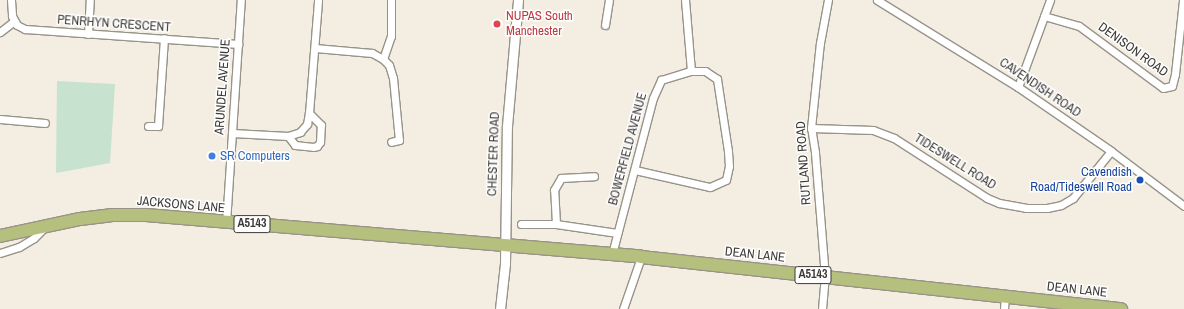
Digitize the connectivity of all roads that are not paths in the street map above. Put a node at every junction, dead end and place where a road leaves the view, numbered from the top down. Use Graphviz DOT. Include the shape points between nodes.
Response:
graph roads {
  1 [pos="11,0"];
  2 [pos="90,0"];
  3 [pos="241,0"];
  4 [pos="318,0"];
  5 [pos="391,0"];
  6 [pos="518,0"];
  7 [pos="609,0"];
  8 [pos="685,0"];
  9 [pos="828,0"];
  10 [pos="876,0"];
  11 [pos="1050,0"];
  12 [pos="1183,0"];
  13 [pos="1044,16"];
  14 [pos="14,21"];
  15 [pos="605,24"];
  16 [pos="0,32"];
  17 [pos="88,34"];
  18 [pos="164,38"];
  19 [pos="238,44"];
  20 [pos="315,48"];
  21 [pos="383,59"];
  22 [pos="691,71"];
  23 [pos="1018,87"];
  24 [pos="309,113"];
  25 [pos="0,119"];
  26 [pos="45,123"];
  27 [pos="148,126"];
  28 [pos="811,128"];
  29 [pos="232,133"];
  30 [pos="288,136"];
  31 [pos="398,140"];
  32 [pos="407,141"];
  33 [pos="391,142"];
  34 [pos="1111,151"];
  35 [pos="635,170"];
  36 [pos="594,176"];
  37 [pos="1184,206"];
  38 [pos="226,223"];
  39 [pos="521,224"];
  40 [pos="556,224"];
  41 [pos="46,226"];
  42 [pos="617,233"];
  43 [pos="0,236"];
  44 [pos="505,245"];
  45 [pos="0,253"];
  46 [pos="612,254"];
  47 [pos="641,257"];
  48 [pos="825,277"];
  49 [pos="1005,296"];
  50 [pos="500,309"];
  51 [pos="623,309"];
  52 [pos="822,309"];
  53 [pos="1004,309"];
  54 [pos="1121,309"];
  1 -- 14 [label="street"];
  2 -- 17 [label="street"];
  3 -- 19 [label="street, ARUNDEL AVENUE"];
  4 -- 20 [label="street"];
  5 -- 21 [label="street" via="391,36"];
  6 -- 44 [label="street, CHESTER ROAD" via="507,126"];
  7 -- 15 [label="street"];
  8 -- 22 [label="street"];
  9 -- 28 [label="street, RUTLAND ROAD" via="820,43"];
  10 -- 23 [label="street, CAVENDISH ROAD"];
  11 -- 13 [label="street"];
  12 -- 13 [label="street, DENISON ROAD" via="1175,74 1172,86 1163,88 1079,26"];
  13 -- 23 [label="street"];
  14 -- 16 [label="street"];
  14 -- 17 [label="street, PENRHYN CRESCENT" via="20,28 25,29"];
  17 -- 18 [label="street, PENRHYN CRESCENT"];
  18 -- 19 [label="street, PENRHYN CRESCENT"];
  18 -- 27 [label="street" via="158,126"];
  19 -- 29 [label="street, ARUNDEL AVENUE"];
  20 -- 21 [label="street" via="372,53"];
  20 -- 24 [label="street"];
  21 -- 31 [label="street" via="389,65 393,78"];
  22 -- 35 [label="street, BOWERFIELD AVENUE" via="661,80 653,98"];
  22 -- 35 [label="street" via="705,71 717,79 728,151 729,166 726,180 710,187"];
  23 -- 34 [label="street, CAVENDISH ROAD"];
  24 -- 30 [label="street" via="308,124 300,132"];
  24 -- 30 [label="street" via="321,125 320,142 317,146 295,145"];
  25 -- 26 [label="street"];
  28 -- 34 [label="street, TIDESWELL ROAD" via="873,130 894,138 987,198 999,204 1026,208 1055,207 1073,198"];
  28 -- 48 [label="street, RUTLAND ROAD"];
  29 -- 30 [label="street"];
  29 -- 38 [label="street, ARUNDEL AVENUE"];
  31 -- 32 [label="street"];
  31 -- 33 [label="street"];
  34 -- 37 [label="street, CAVENDISH ROAD"];
  35 -- 42 [label="street, BOWERFIELD AVENUE"];
  36 -- 40 [label="street" via="561,178 554,190"];
  38 -- 41 [label="main road, JACKSONS LANE / A5143" via="146,215 111,215"];
  38 -- 44 [label="main road, JACKSONS LANE / A5143"];
  39 -- 40 [label="street"];
  40 -- 42 [label="street"];
  41 -- 43 [label="main road, JACKSONS LANE / A5143"];
  41 -- 45 [label="street" via="34,238 19,247"];
  42 -- 46 [label="street, BOWERFIELD AVENUE"];
  44 -- 46 [label="main road, DEAN LANE / A5143"];
  44 -- 50 [label="street, CHESTER ROAD"];
  46 -- 47 [label="main road, DEAN LANE / A5143"];
  47 -- 48 [label="main road, DEAN LANE / A5143"];
  47 -- 51 [label="street"];
  48 -- 49 [label="main road, DEAN LANE / A5143"];
  48 -- 52 [label="street, RUTLAND ROAD"];
  49 -- 53 [label="street"];
  49 -- 54 [label="main road, DEAN LANE / A5143"];
}
